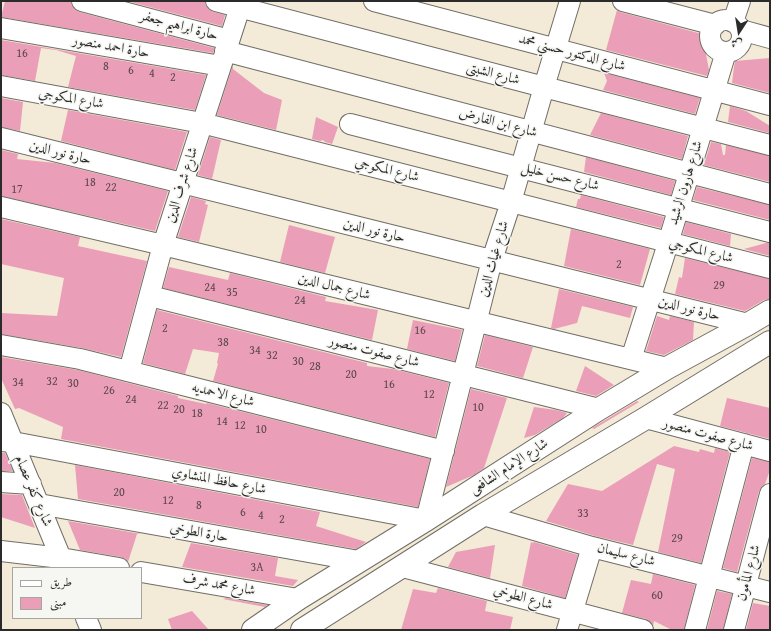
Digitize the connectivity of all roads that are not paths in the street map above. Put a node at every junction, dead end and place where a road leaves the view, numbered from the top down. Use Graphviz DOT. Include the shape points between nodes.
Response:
graph roads {
  1 [pos="82,1"];
  2 [pos="216,1"];
  3 [pos="374,1"];
  4 [pos="570,1"];
  5 [pos="623,1"];
  6 [pos="740,1"];
  7 [pos="241,4"];
  8 [pos="730,26"];
  9 [pos="1,28"];
  10 [pos="770,38"];
  11 [pos="556,49"];
  12 [pos="225,52"];
  13 [pos="726,52"];
  14 [pos="1,86"];
  15 [pos="544,87"];
  16 [pos="714,90"];
  17 [pos="770,105"];
  18 [pos="202,123"];
  19 [pos="350,124"];
  20 [pos="703,128"];
  21 [pos="532,132"];
  22 [pos="1,138"];
  23 [pos="770,145"];
  24 [pos="521,168"];
  25 [pos="689,173"];
  26 [pos="182,183"];
  27 [pos="770,194"];
  28 [pos="511,202"];
  29 [pos="1,207"];
  30 [pos="678,208"];
  31 [pos="770,232"];
  32 [pos="668,242"];
  33 [pos="163,245"];
  34 [pos="492,260"];
  35 [pos="770,268"];
  36 [pos="150,296"];
  37 [pos="650,299"];
  38 [pos="770,311"];
  39 [pos="476,322"];
  40 [pos="748,324"];
  41 [pos="770,342"];
  42 [pos="1,345"];
  43 [pos="631,359"];
  44 [pos="667,368"];
  45 [pos="129,371"];
  46 [pos="463,374"];
  47 [pos="599,409"];
  48 [pos="1,413"];
  49 [pos="646,418"];
  50 [pos="7,441"];
  51 [pos="744,444"];
  52 [pos="444,451"];
  53 [pos="770,451"];
  54 [pos="1,482"];
  55 [pos="31,484"];
  56 [pos="770,494"];
  57 [pos="39,504"];
  58 [pos="483,515"];
  59 [pos="426,520"];
  60 [pos="592,546"];
  61 [pos="1,551"];
  62 [pos="359,561"];
  63 [pos="63,563"];
  64 [pos="403,566"];
  65 [pos="107,567"];
  66 [pos="142,572"];
  67 [pos="709,576"];
  68 [pos="746,585"];
  69 [pos="770,592"];
  70 [pos="298,599"];
  71 [pos="86,619"];
  72 [pos="570,621"];
  73 [pos="90,630"];
  74 [pos="252,630"];
  75 [pos="302,630"];
  76 [pos="643,630"];
  77 [pos="695,630"];
  78 [pos="734,630"];
  1 -- 12 [label="street, حارة ابراهيم جعفر"];
  2 -- 7 [label="street, شارع الشبتى"];
  3 -- 11 [label="street, شارع الدكتور حسني محمد"];
  4 -- 11 [label="street, شارع غياث الدين"];
  5 -- 8 [label="street"];
  6 -- 8 [label="street"];
  7 -- 12 [label="street, شارع شرف الدين"];
  7 -- 15 [label="street, شارع الشبتى"];
  8 -- 10 [label="street"];
  8 -- 13 [label="street" via="742,36 737,47"];
  8 -- 13 [label="street" via="712,28 710,35 714,46"];
  9 -- 12 [label="street, حارة احمد منصور"];
  11 -- 15 [label="street, شارع غياث الدين"];
  11 -- 16 [label="street, شارع الدكتور حسني محمد"];
  12 -- 18 [label="street, شارع شرف الدين"];
  12 -- 21 [label="street, شارع ابن الفارض"];
  13 -- 16 [label="street, شارع هارون الرشيد"];
  14 -- 18 [label="street, شارع المكوجي"];
  15 -- 20 [label="street, شارع الشبتى"];
  15 -- 21 [label="street, شارع غياث الدين"];
  16 -- 17 [label="street, شارع الدكتور حسني محمد"];
  16 -- 20 [label="street, شارع هارون الرشيد"];
  18 -- 26 [label="street, شارع شرف الدين"];
  18 -- 28 [label="street, شارع المكوجي"];
  19 -- 24 [label="street, شارع حسن خليل"];
  20 -- 23 [label="street, شارع الشبتى"];
  20 -- 25 [label="street, شارع هارون الرشيد"];
  21 -- 24 [label="street, شارع غياث الدين"];
  21 -- 25 [label="street, شارع ابن الفارض"];
  22 -- 26 [label="street, حارة نور الدين"];
  24 -- 28 [label="street, شارع غياث الدين"];
  24 -- 30 [label="street, شارع حسن خليل"];
  25 -- 27 [label="street, شارع ابن الفارض"];
  25 -- 30 [label="street, شارع هارون الرشيد"];
  26 -- 33 [label="street, شارع شرف الدين"];
  26 -- 34 [label="street, حارة نور الدين"];
  28 -- 32 [label="street, شارع المكوجي"];
  28 -- 34 [label="street, شارع غياث الدين"];
  29 -- 33 [label="street, شارع جمال الدين"];
  30 -- 31 [label="street, شارع حسن خليل"];
  30 -- 32 [label="street, شارع هارون الرشيد"];
  32 -- 35 [label="street, شارع المكوجي"];
  32 -- 37 [label="street, شارع هارون الرشيد"];
  33 -- 36 [label="street, شارع شرف الدين"];
  33 -- 39 [label="street, شارع جمال الدين"];
  34 -- 37 [label="street, حارة نور الدين"];
  34 -- 39 [label="street, شارع غياث الدين"];
  36 -- 45 [label="street, شارع شرف الدين"];
  36 -- 46 [label="street, شارع صفوت منصور"];
  37 -- 40 [label="street, حارة نور الدين"];
  37 -- 43 [label="street, شارع هارون الرشيد"];
  38 -- 40 [label="main road, شارع الإمام الشافعى"];
  39 -- 43 [label="street, شارع جمال الدين"];
  39 -- 46 [label="street, شارع غياث الدين"];
  40 -- 44 [label="main road, شارع الإمام الشافعى"];
  41 -- 49 [label="main road, شارع الإمام الشافعى"];
  42 -- 45 [label="street, شارع الاحمديه" via="80,359"];
  43 -- 44 [label="street, شارع جمال الدين"];
  44 -- 47 [label="main road, شارع الإمام الشافعى"];
  45 -- 52 [label="street, شارع الاحمديه"];
  46 -- 47 [label="street, شارع صفوت منصور"];
  46 -- 52 [label="street, شارع غياث الدين"];
  47 -- 59 [label="main road, شارع الإمام الشافعى"];
  48 -- 50 [label="street, شارع كفر عصام"];
  49 -- 51 [label="street, شارع صفوت منصور"];
  49 -- 58 [label="main road, شارع الإمام الشافعى"];
  50 -- 55 [label="street, شارع كفر عصام"];
  50 -- 59 [label="street, شارع حافظ المنشاوي"];
  51 -- 53 [label="street, شارع صفوت منصور"];
  51 -- 67 [label="street"];
  52 -- 59 [label="street, شارع غياث الدين"];
  54 -- 55 [label="street"];
  55 -- 57 [label="street, شارع كفر عصام"];
  56 -- 68 [label="street, شارع المأمون"];
  57 -- 62 [label="street, حارة الطوخي"];
  57 -- 63 [label="street, شارع كفر عصام"];
  58 -- 60 [label="street, شارع سليمان"];
  58 -- 64 [label="main road, شارع الإمام الشافعى"];
  59 -- 62 [label="main road, شارع الإمام الشافعى"];
  60 -- 67 [label="street, شارع سليمان"];
  60 -- 72 [label="street"];
  61 -- 63 [label="street"];
  62 -- 70 [label="main road, شارع الإمام الشافعى"];
  63 -- 65 [label="street"];
  64 -- 72 [label="street, شارع الطوخي"];
  64 -- 75 [label="main road, شارع الإمام الشافعى"];
  66 -- 70 [label="street, شارع محمد شرف"];
  67 -- 68 [label="street, شارع سليمان"];
  67 -- 77 [label="street"];
  68 -- 69 [label="street, شارع سليمان"];
  68 -- 78 [label="street, شارع المأمون"];
  70 -- 74 [label="main road, شارع الإمام الشافعى"];
  71 -- 73 [label="street"];
  72 -- 76 [label="street, شارع الطوخي"];
}
